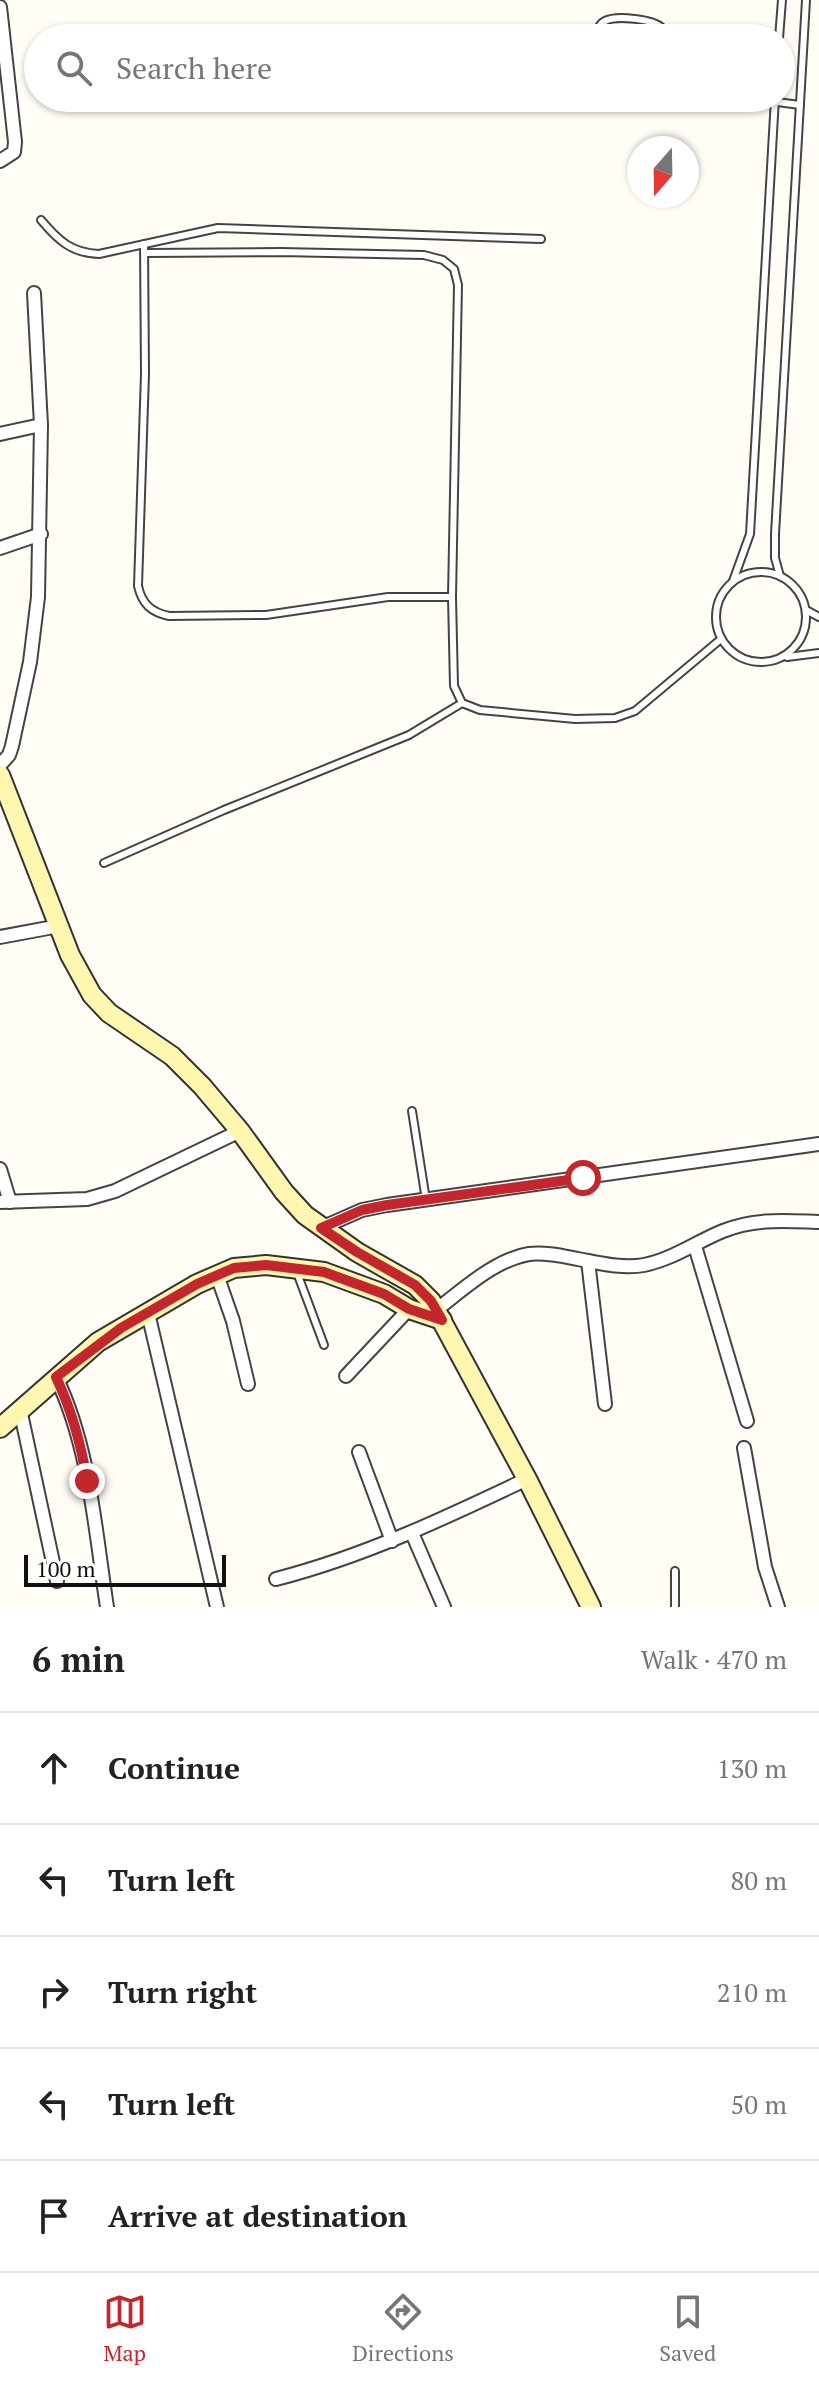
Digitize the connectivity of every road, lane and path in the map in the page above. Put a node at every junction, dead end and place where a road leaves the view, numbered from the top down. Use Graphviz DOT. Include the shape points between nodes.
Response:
graph roads {
  1 [pos="782,0"];
  2 [pos="806,0"];
  3 [pos="0,7"];
  4 [pos="602,24"];
  5 [pos="658,24"];
  6 [pos="780,24"];
  7 [pos="795,104"];
  8 [pos="800,105"];
  9 [pos="774,112"];
  10 [pos="0,161"];
  11 [pos="41,220"];
  12 [pos="541,239"];
  13 [pos="144,244"];
  14 [pos="146,253"];
  15 [pos="34,293"];
  16 [pos="41,425"];
  17 [pos="0,434"];
  18 [pos="41,534"];
  19 [pos="0,548"];
  20 [pos="780,576"];
  21 [pos="733,581"];
  22 [pos="452,597"];
  23 [pos="806,610"];
  24 [pos="819,617"];
  25 [pos="721,639"];
  26 [pos="819,653"];
  27 [pos="780,659"];
  28 [pos="462,703"];
  29 [pos="0,765"];
  30 [pos="0,775"];
  31 [pos="104,863"];
  32 [pos="59,926"];
  33 [pos="0,937"];
  34 [pos="412,1111"];
  35 [pos="240,1131"];
  36 [pos="819,1144"];
  37 [pos="0,1169"];
  38 [pos="426,1200"];
  39 [pos="5,1202"];
  40 [pos="819,1222"];
  41 [pos="321,1228"];
  42 [pos="695,1246"];
  43 [pos="588,1261"];
  44 [pos="294,1267"];
  45 [pos="217,1275"];
  46 [pos="409,1309"];
  47 [pos="148,1313"];
  48 [pos="439,1315"];
  49 [pos="324,1345"];
  50 [pos="346,1376"];
  51 [pos="56,1377"];
  52 [pos="248,1384"];
  53 [pos="605,1404"];
  54 [pos="20,1409"];
  55 [pos="747,1421"];
  56 [pos="0,1428"];
  57 [pos="744,1448"];
  58 [pos="359,1452"];
  59 [pos="527,1479"];
  60 [pos="412,1533"];
  61 [pos="392,1541"];
  62 [pos="675,1571"];
  63 [pos="276,1579"];
  64 [pos="57,1581"];
  65 [pos="442,1606"];
  66 [pos="107,1607"];
  67 [pos="217,1607"];
  68 [pos="591,1607"];
  69 [pos="675,1607"];
  70 [pos="778,1607"];
  1 -- 6 [label="lane"];
  2 -- 8 [label="lane"];
  3 -- 10 [label="street" via="15,142 14,152"];
  4 -- 5 [label="lane"];
  7 -- 8 [label="lane"];
  8 -- 20 [label="lane" via="775,534"];
  9 -- 21 [label="lane" via="750,534"];
  11 -- 13 [label="lane" via="67,247 82,253"];
  12 -- 13 [label="lane" via="218,228"];
  13 -- 14 [label="lane"];
  14 -- 22 [label="lane" via="424,255 454,269 458,372"];
  14 -- 22 [label="lane" via="138,586 147,607 169,616 266,615 388,597"];
  15 -- 16 [label="street"];
  16 -- 17 [label="street"];
  16 -- 18 [label="street"];
  18 -- 19 [label="street"];
  18 -- 29 [label="street" via="30,662 12,746"];
  20 -- 21 [label="lane" via="765,572"];
  20 -- 23 [label="lane" via="801,596"];
  21 -- 25 [label="lane" via="715,612"];
  22 -- 28 [label="lane" via="454,686"];
  23 -- 24 [label="lane"];
  23 -- 27 [label="lane" via="801,640"];
  25 -- 27 [label="lane" via="743,659"];
  25 -- 28 [label="lane" via="645,704 615,718 480,710"];
  26 -- 27 [label="lane"];
  28 -- 31 [label="lane" via="397,740"];
  30 -- 32 [label="street"];
  32 -- 33 [label="street"];
  32 -- 35 [label="street" via="92,995 109,1013 172,1056"];
  34 -- 38 [label="lane"];
  35 -- 39 [label="street" via="115,1191 87,1199"];
  35 -- 41 [label="street" via="284,1192"];
  36 -- 38 [label="street"];
  37 -- 39 [label="street"];
  38 -- 41 [label="street" via="362,1210"];
  40 -- 42 [label="street" via="747,1223"];
  41 -- 48 [label="street" via="415,1285"];
  42 -- 43 [label="street" via="643,1265"];
  42 -- 55 [label="street"];
  43 -- 48 [label="street" via="532,1254 510,1259"];
  43 -- 53 [label="street"];
  44 -- 45 [label="street" via="234,1268"];
  44 -- 46 [label="street" via="371,1289"];
  44 -- 49 [label="lane"];
  45 -- 47 [label="street"];
  45 -- 52 [label="street"];
  46 -- 48 [label="street"];
  46 -- 50 [label="street"];
  47 -- 51 [label="street" via="98,1342"];
  47 -- 67 [label="street"];
  48 -- 59 [label="street"];
  51 -- 54 [label="street"];
  51 -- 66 [label="street" via="80,1437"];
  54 -- 56 [label="street"];
  54 -- 64 [label="street"];
  57 -- 70 [label="street" via="765,1567"];
  58 -- 61 [label="street"];
  59 -- 60 [label="street"];
  59 -- 68 [label="street"];
  60 -- 61 [label="street"];
  60 -- 65 [label="street"];
  61 -- 63 [label="street"];
  62 -- 69 [label="lane"];
}
